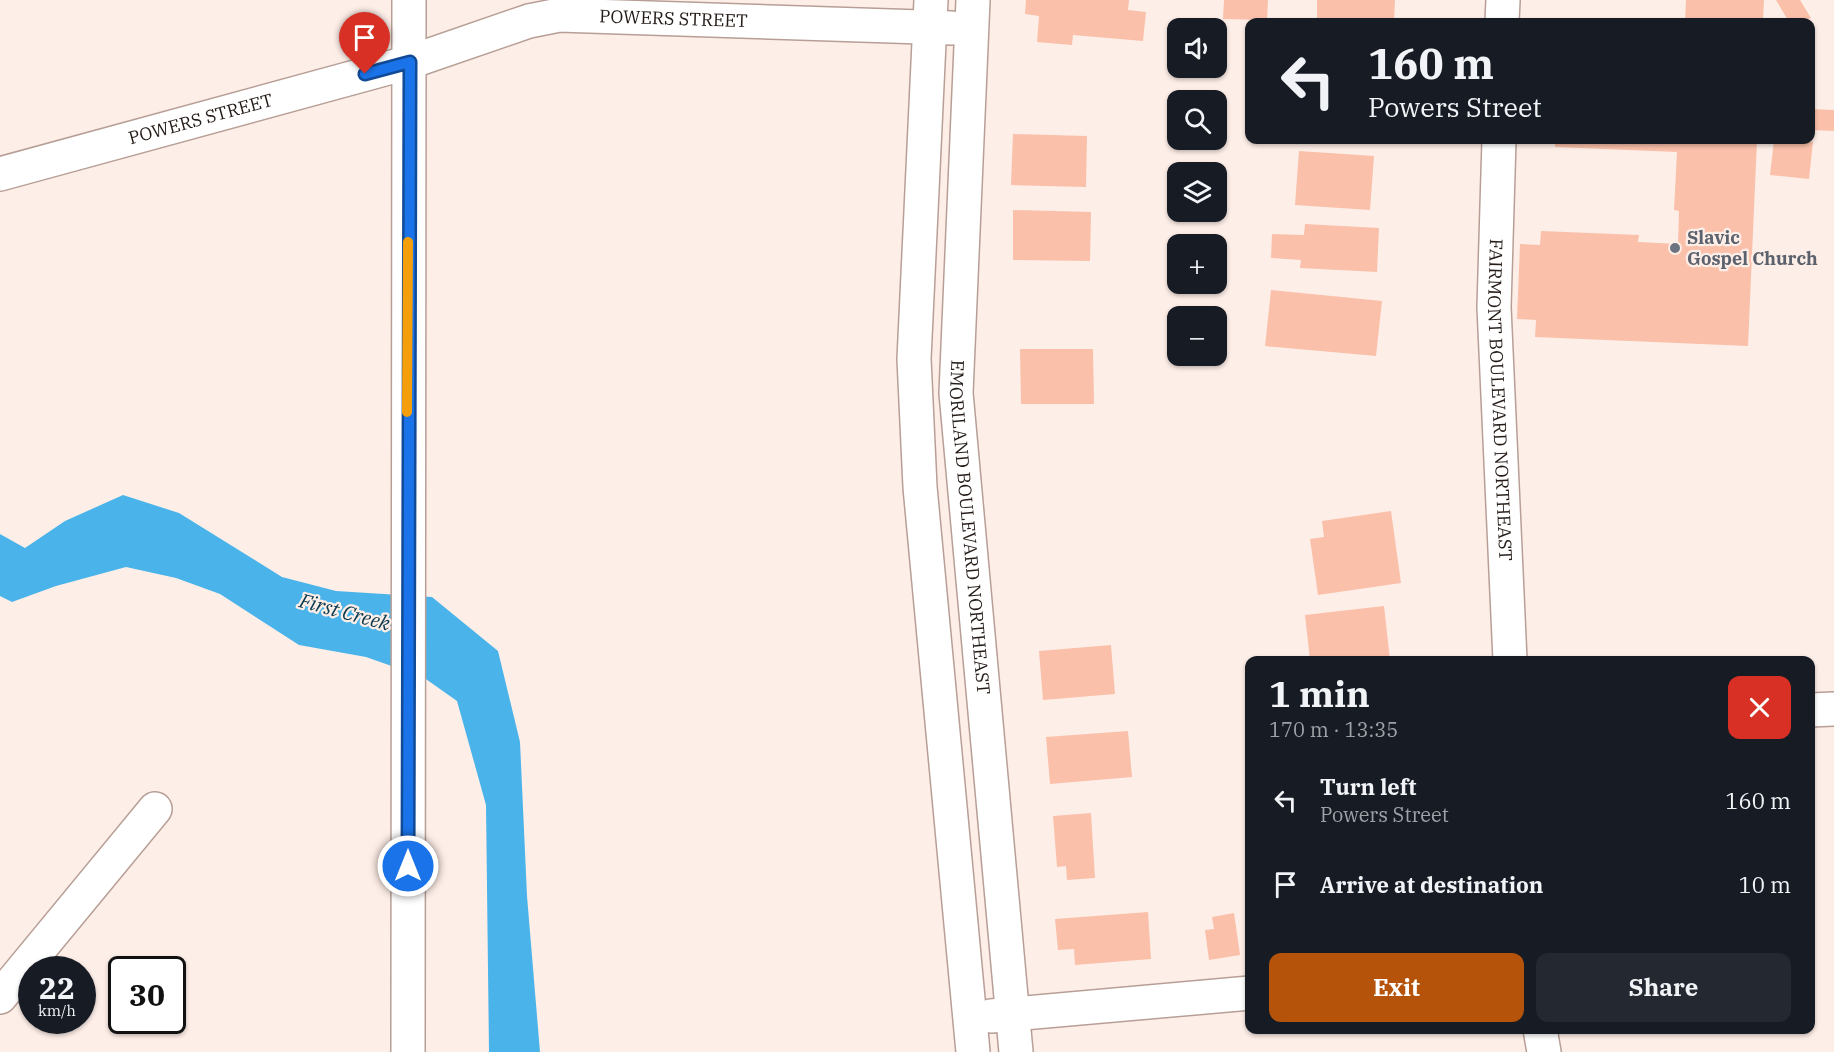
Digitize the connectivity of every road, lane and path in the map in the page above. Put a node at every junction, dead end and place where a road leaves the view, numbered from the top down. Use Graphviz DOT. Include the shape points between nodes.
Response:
graph roads {
  1 [pos="409,0"];
  2 [pos="1503,0"];
  3 [pos="930,14"];
  4 [pos="973,15"];
  5 [pos="1502,18"];
  6 [pos="410,62"];
  7 [pos="1499,144"];
  8 [pos="0,174"];
  9 [pos="1510,656"];
  10 [pos="1834,709"];
  11 [pos="1815,710"];
  12 [pos="155,809"];
  13 [pos="1245,993"];
  14 [pos="0,997"];
  15 [pos="1012,1014"];
  16 [pos="970,1019"];
  17 [pos="1541,1034"];
  18 [pos="408,1052"];
  19 [pos="973,1052"];
  20 [pos="1016,1052"];
  21 [pos="1544,1052"];
  1 -- 6 [label="street"];
  2 -- 5 [label="street"];
  3 -- 4 [label="street, POWERS STREET"];
  3 -- 6 [label="street, POWERS STREET" via="559,15 529,21"];
  3 -- 16 [label="street" via="914,370 920,487"];
  4 -- 15 [label="street, EMORILAND BOULEVARD NORTHEAST" via="956,393"];
  6 -- 8 [label="street, POWERS STREET"];
  6 -- 18 [label="street"];
  7 -- 9 [label="street, FAIRMONT BOULEVARD NORTHEAST" via="1494,307"];
  10 -- 11 [label="street"];
  12 -- 14 [label="street"];
  13 -- 15 [label="street"];
  15 -- 16 [label="street"];
  15 -- 20 [label="street, EMORILAND BOULEVARD NORTHEAST"];
  16 -- 19 [label="street"];
  17 -- 21 [label="street"];
}
